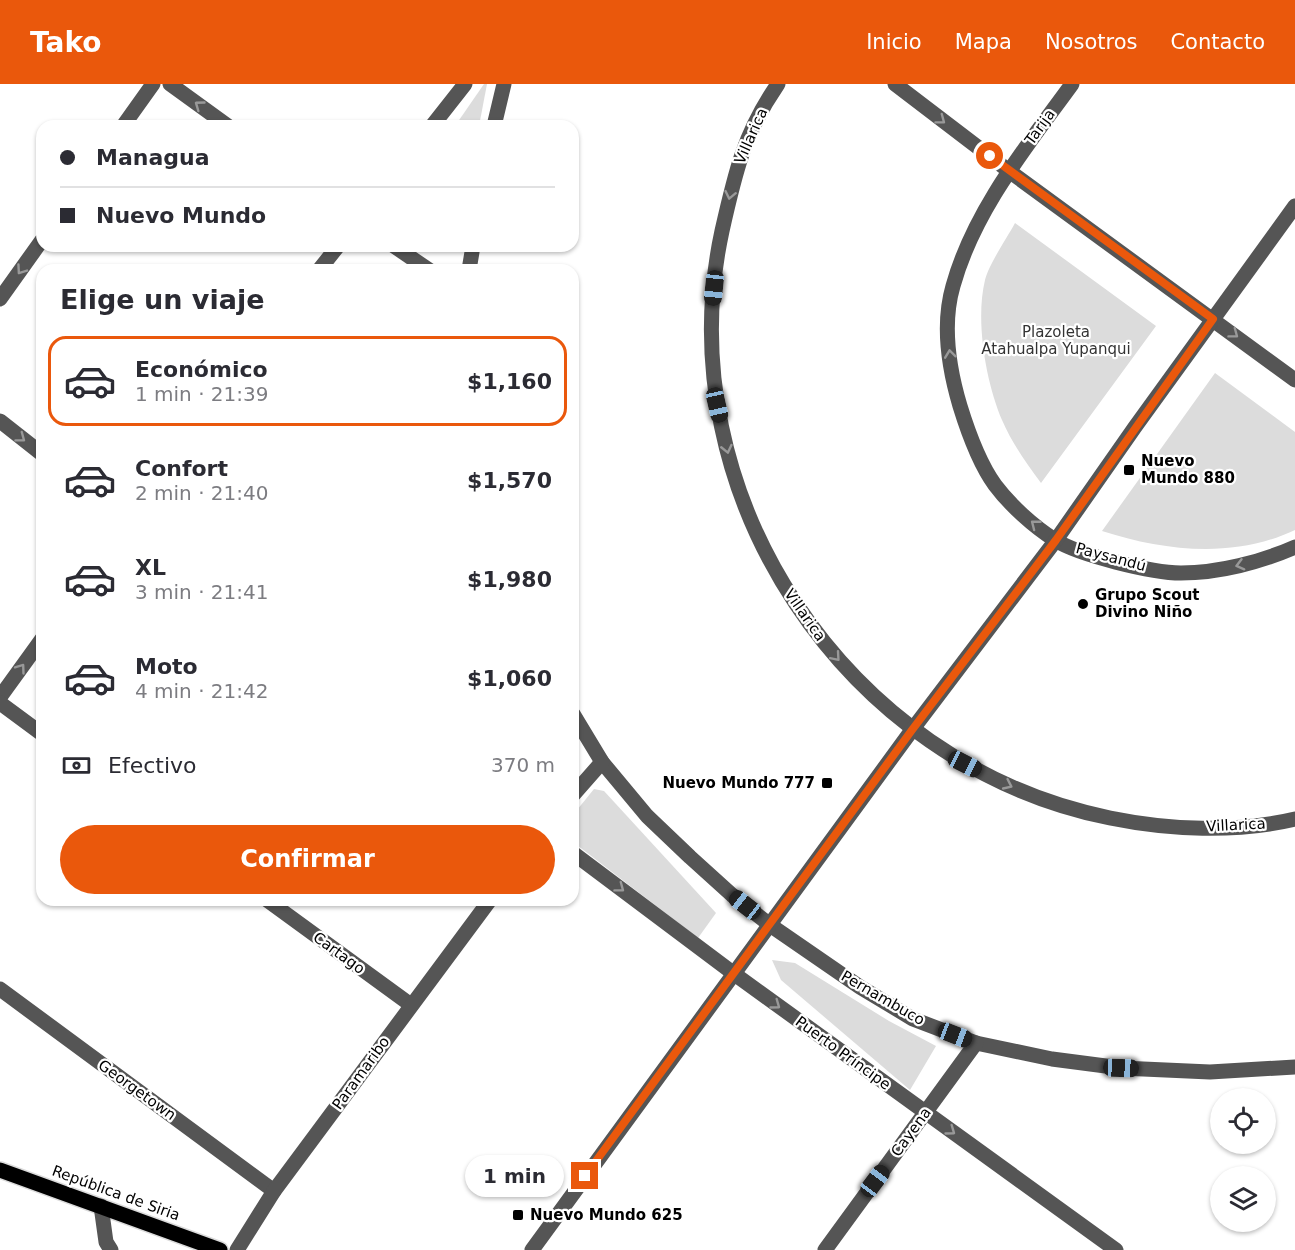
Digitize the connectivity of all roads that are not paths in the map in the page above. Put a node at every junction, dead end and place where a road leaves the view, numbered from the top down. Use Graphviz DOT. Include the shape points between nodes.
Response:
graph roads {
  1 [pos="153,84"];
  2 [pos="170,84"];
  3 [pos="465,84"];
  4 [pos="504,84"];
  5 [pos="778,84"];
  6 [pos="895,84"];
  7 [pos="1072,84"];
  8 [pos="127,120"];
  9 [pos="220,120"];
  10 [pos="437,120"];
  11 [pos="495,120"];
  12 [pos="1008,171"];
  13 [pos="1295,206"];
  14 [pos="36,248"];
  15 [pos="333,252"];
  16 [pos="403,252"];
  17 [pos="324,264"];
  18 [pos="420,264"];
  19 [pos="0,299"];
  20 [pos="1213,319"];
  21 [pos="1295,380"];
  22 [pos="0,422"];
  23 [pos="36,449"];
  24 [pos="1056,540"];
  25 [pos="1295,547"];
  26 [pos="36,647"];
  27 [pos="0,697"];
  28 [pos="0,703"];
  29 [pos="579,724"];
  30 [pos="36,730"];
  31 [pos="912,730"];
  32 [pos="602,762"];
  33 [pos="579,788"];
  34 [pos="1295,819"];
  35 [pos="579,858"];
  36 [pos="275,906"];
  37 [pos="485,906"];
  38 [pos="770,925"];
  39 [pos="733,973"];
  40 [pos="0,989"];
  41 [pos="411,1005"];
  42 [pos="976,1043"];
  43 [pos="1295,1067"];
  44 [pos="926,1113"];
  45 [pos="0,1170"];
  46 [pos="274,1191"];
  47 [pos="101,1206"];
  48 [pos="111,1250"];
  49 [pos="220,1250"];
  50 [pos="237,1250"];
  51 [pos="532,1250"];
  52 [pos="825,1250"];
  53 [pos="1116,1250"];
  1 -- 8 [label="street"];
  9 -- 2 [label="street, one-way"];
  3 -- 10 [label="street"];
  4 -- 11 [label="street"];
  5 -- 31 [label="street, Villarica, one-way" via="752,127 735,171 718,251 710,324 717,405 732,470 752,526 789,594 835,657"];
  6 -- 12 [label="street, one-way"];
  7 -- 12 [label="street, Tarija"];
  12 -- 20 [label="street"];
  24 -- 12 [label="street, Paysandú, one-way" via="1023,515 994,484 969,435 954,387 947,332 952,287 971,237"];
  13 -- 20 [label="street"];
  14 -- 19 [label="street, one-way"];
  15 -- 17 [label="street"];
  16 -- 18 [label="street"];
  20 -- 21 [label="street, one-way"];
  20 -- 24 [label="street"];
  22 -- 23 [label="street, one-way"];
  25 -- 24 [label="street, Paysandú, one-way" via="1232,567 1180,573 1093,555"];
  24 -- 31 [label="street"];
  27 -- 26 [label="street, one-way"];
  28 -- 30 [label="street"];
  29 -- 32 [label="street, Pernambuco"];
  31 -- 34 [label="street, Villarica, one-way" via="965,764 1008,785 1052,804 1092,815 1184,828"];
  31 -- 38 [label="street"];
  32 -- 33 [label="street"];
  32 -- 38 [label="street, Pernambuco" via="647,816"];
  35 -- 39 [label="street, Puerto Príncipe, one-way"];
  36 -- 41 [label="street, Cartago"];
  37 -- 41 [label="street, Paramaribo"];
  38 -- 39 [label="street"];
  38 -- 42 [label="street, Pernambuco" via="913,1019"];
  39 -- 44 [label="street, Puerto Príncipe, one-way"];
  39 -- 51 [label="street"];
  40 -- 46 [label="street, Georgetown"];
  41 -- 46 [label="street, Paramaribo"];
  42 -- 43 [label="street, Pernambuco" via="1121,1068 1210,1072"];
  42 -- 44 [label="street, Cayena"];
  44 -- 52 [label="street, Cayena"];
  44 -- 53 [label="street, Puerto Príncipe, one-way"];
  45 -- 47 [label="main road, República de Siria"];
  46 -- 50 [label="street, Paramaribo"];
  47 -- 48 [label="street" via="106,1242"];
  47 -- 49 [label="main road, República de Siria"];
}
